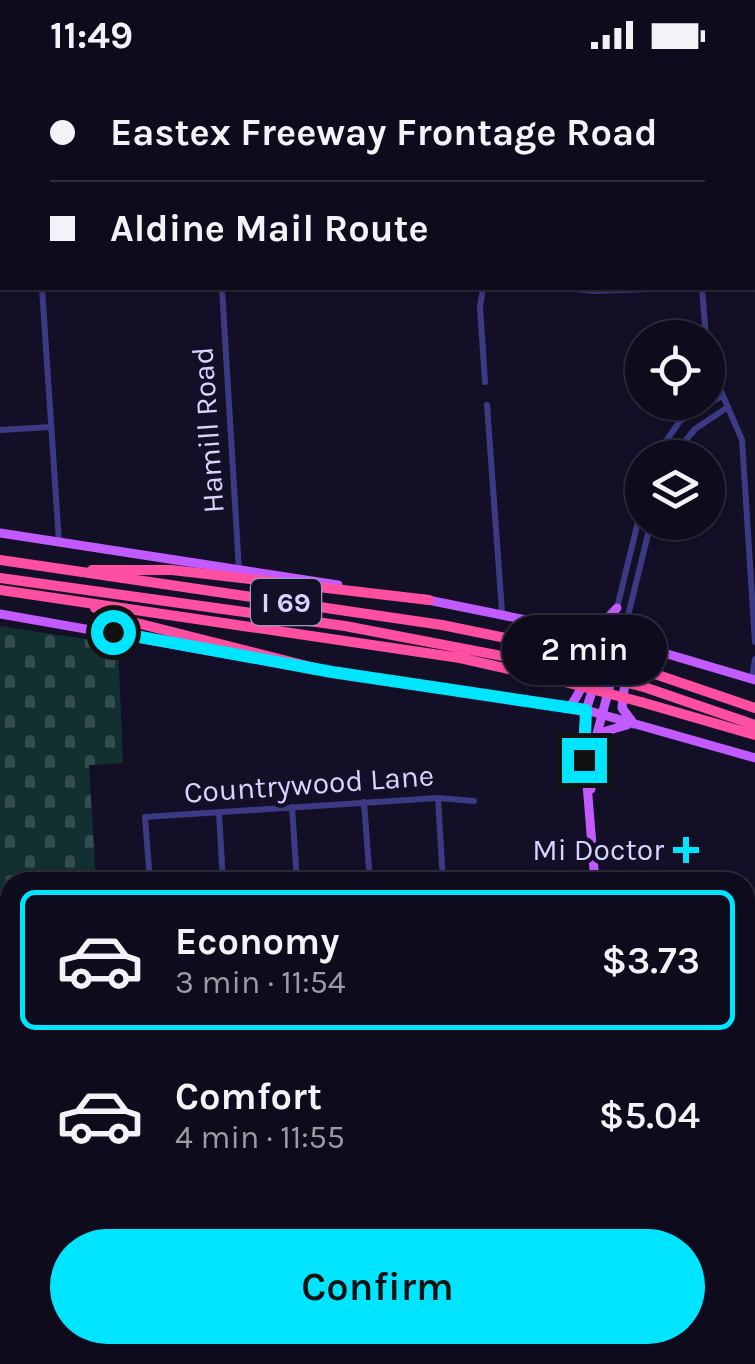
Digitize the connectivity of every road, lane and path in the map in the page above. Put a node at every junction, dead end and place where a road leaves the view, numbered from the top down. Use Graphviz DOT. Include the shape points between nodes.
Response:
graph roads {
  1 [pos="42,290"];
  2 [pos="222,290"];
  3 [pos="484,290"];
  4 [pos="594,290"];
  5 [pos="654,290"];
  6 [pos="702,290"];
  7 [pos="705,320"];
  8 [pos="484,382"];
  9 [pos="725,402"];
  10 [pos="487,406"];
  11 [pos="728,407"];
  12 [pos="680,421"];
  13 [pos="50,427"];
  14 [pos="0,430"];
  15 [pos="689,434"];
  16 [pos="667,440"];
  17 [pos="684,440"];
  18 [pos="0,533"];
  19 [pos="634,540"];
  20 [pos="647,540"];
  21 [pos="59,542"];
  22 [pos="0,560"];
  23 [pos="239,570"];
  24 [pos="77,572"];
  25 [pos="0,578"];
  26 [pos="624,580"];
  27 [pos="636,584"];
  28 [pos="0,590"];
  29 [pos="429,600"];
  30 [pos="90,605"];
  31 [pos="617,608"];
  32 [pos="502,612"];
  33 [pos="0,614"];
  34 [pos="581,630"];
  35 [pos="610,637"];
  36 [pos="622,640"];
  37 [pos="755,642"];
  38 [pos="646,648"];
  39 [pos="755,659"];
  40 [pos="332,672"];
  41 [pos="754,680"];
  42 [pos="569,708"];
  43 [pos="755,708"];
  44 [pos="586,710"];
  45 [pos="601,715"];
  46 [pos="634,724"];
  47 [pos="754,733"];
  48 [pos="594,745"];
  49 [pos="755,758"];
  50 [pos="438,798"];
  51 [pos="474,801"];
  52 [pos="364,802"];
  53 [pos="590,806"];
  54 [pos="292,808"];
  55 [pos="219,812"];
  56 [pos="149,872"];
  57 [pos="222,872"];
  58 [pos="296,872"];
  59 [pos="369,872"];
  60 [pos="442,872"];
  61 [pos="593,872"];
  1 -- 13 [label="street"];
  2 -- 23 [label="street, Hamill Road"];
  3 -- 8 [label="street"];
  4 -- 5 [label="street"];
  6 -- 7 [label="street"];
  9 -- 11 [label="street"];
  10 -- 32 [label="street"];
  11 -- 15 [label="street"];
  11 -- 37 [label="street" via="742,440"];
  12 -- 15 [label="street"];
  12 -- 16 [label="street"];
  13 -- 14 [label="street"];
  13 -- 21 [label="street"];
  15 -- 17 [label="street"];
  18 -- 21 [label="main road"];
  19 -- 26 [label="street"];
  20 -- 27 [label="street"];
  21 -- 23 [label="main road"];
  22 -- 24 [label="highway, I 69"];
  23 -- 29 [label="main road"];
  24 -- 29 [label="highway" via="172,570"];
  24 -- 43 [label="highway, I 69, bridge" via="442,625 570,651"];
  25 -- 47 [label="highway, I 69, bridge" via="345,626 565,668 644,688"];
  26 -- 27 [label="street"];
  26 -- 31 [label="street"];
  27 -- 36 [label="street"];
  28 -- 30 [label="highway, I 69"];
  29 -- 32 [label="main road"];
  30 -- 40 [label="highway" via="110,616"];
  30 -- 47 [label="highway, I 69, bridge" via="460,658"];
  31 -- 34 [label="main road" via="602,624"];
  31 -- 35 [label="street"];
  32 -- 34 [label="main road"];
  33 -- 40 [label="main road"];
  34 -- 35 [label="main road"];
  34 -- 42 [label="main road" via="590,640 588,662"];
  35 -- 36 [label="main road"];
  35 -- 44 [label="main road"];
  36 -- 38 [label="main road"];
  36 -- 45 [label="main road"];
  38 -- 41 [label="main road"];
  38 -- 46 [label="main road" via="628,670 623,691 622,708"];
  39 -- 41 [label="street"];
  40 -- 42 [label="main road"];
  42 -- 44 [label="main road"];
  44 -- 45 [label="main road"];
  44 -- 53 [label="main road"];
  45 -- 46 [label="main road"];
  45 -- 48 [label="main road"];
  46 -- 48 [label="main road" via="608,730"];
  46 -- 49 [label="main road"];
  48 -- 53 [label="main road"];
  50 -- 51 [label="street, Countrywood Lane"];
  50 -- 52 [label="street, Countrywood Lane"];
  50 -- 60 [label="street"];
  52 -- 54 [label="street, Countrywood Lane"];
  52 -- 59 [label="street"];
  53 -- 61 [label="main road"];
  54 -- 55 [label="street, Countrywood Lane"];
  54 -- 58 [label="street"];
  55 -- 56 [label="street, Countrywood Lane" via="146,817"];
  55 -- 57 [label="street"];
}
